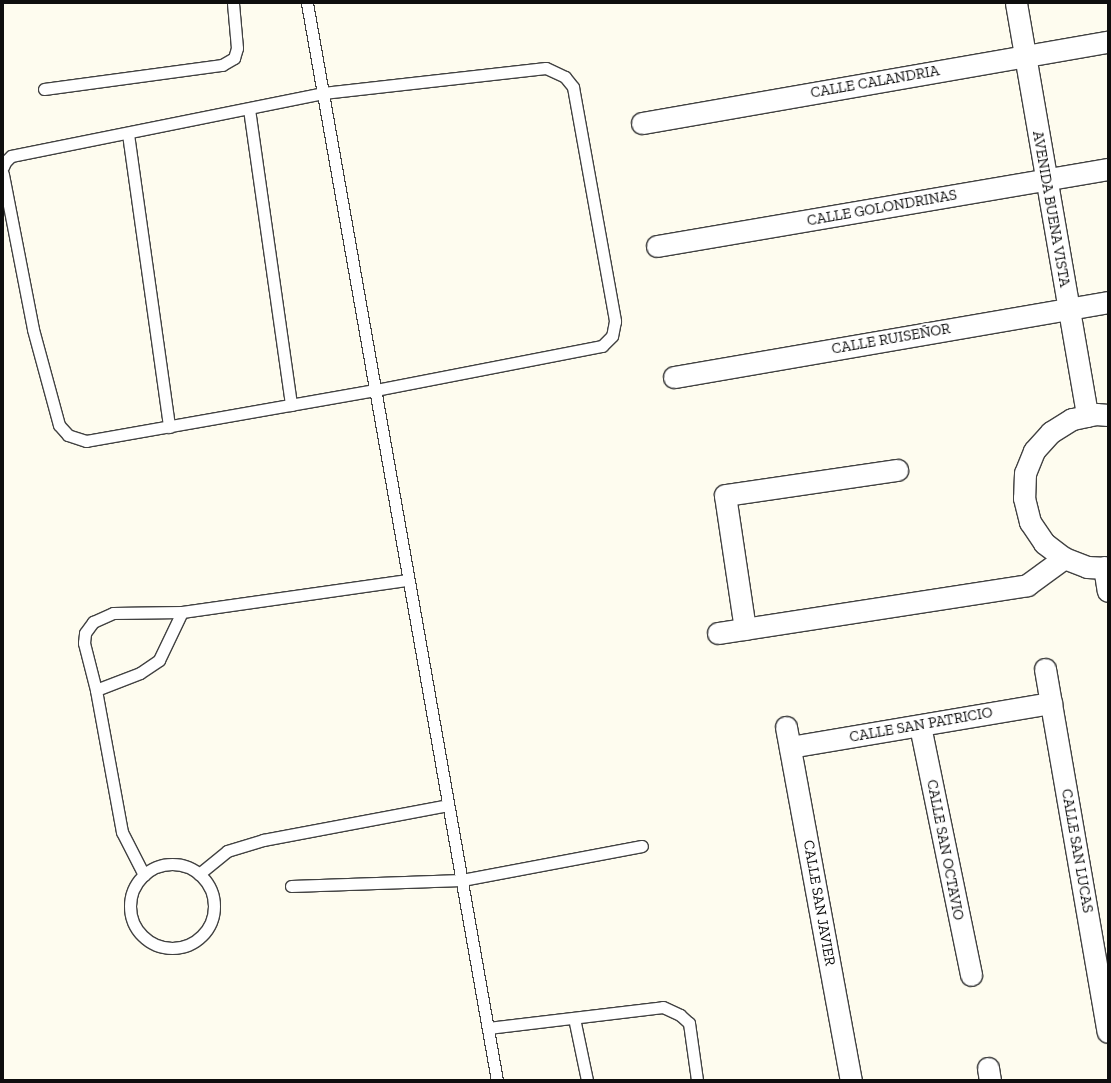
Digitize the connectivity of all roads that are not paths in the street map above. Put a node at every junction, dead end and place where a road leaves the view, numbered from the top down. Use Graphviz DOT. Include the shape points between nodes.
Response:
graph roads {
  1 [pos="233,3"];
  2 [pos="307,3"];
  3 [pos="1016,3"];
  4 [pos="1108,42"];
  5 [pos="1025,56"];
  6 [pos="44,89"];
  7 [pos="323,94"];
  8 [pos="249,109"];
  9 [pos="642,123"];
  10 [pos="128,134"];
  11 [pos="3,168"];
  12 [pos="1108,170"];
  13 [pos="3,174"];
  14 [pos="1046,180"];
  15 [pos="657,246"];
  16 [pos="1108,302"];
  17 [pos="1068,308"];
  18 [pos="674,377"];
  19 [pos="375,390"];
  20 [pos="292,405"];
  21 [pos="1108,415"];
  22 [pos="1086,416"];
  23 [pos="169,427"];
  24 [pos="897,470"];
  25 [pos="1064,558"];
  26 [pos="1106,567"];
  27 [pos="408,580"];
  28 [pos="1108,591"];
  29 [pos="182,612"];
  30 [pos="745,629"];
  31 [pos="718,633"];
  32 [pos="1045,670"];
  33 [pos="96,690"];
  34 [pos="1051,703"];
  35 [pos="920,726"];
  36 [pos="786,727"];
  37 [pos="790,747"];
  38 [pos="448,805"];
  39 [pos="642,846"];
  40 [pos="199,874"];
  41 [pos="144,875"];
  42 [pos="462,880"];
  43 [pos="291,886"];
  44 [pos="970,975"];
  45 [pos="1105,1000"];
  46 [pos="574,1018"];
  47 [pos="488,1028"];
  48 [pos="1108,1032"];
  49 [pos="497,1080"];
  50 [pos="587,1080"];
  51 [pos="697,1080"];
  52 [pos="851,1080"];
  1 -- 6 [label="lane" via="237,48 234,58 222,65"];
  2 -- 7 [label="lane"];
  3 -- 5 [label="street, AVENIDA BUENA VISTA"];
  4 -- 5 [label="street, CALLE CALANDRIA"];
  5 -- 9 [label="street, CALLE CALANDRIA"];
  5 -- 14 [label="street, AVENIDA BUENA VISTA"];
  7 -- 8 [label="lane"];
  7 -- 19 [label="lane"];
  7 -- 19 [label="lane" via="546,68 564,77 573,87 615,321 612,336 602,346"];
  8 -- 10 [label="lane"];
  8 -- 20 [label="lane"];
  10 -- 11 [label="lane" via="11,156"];
  10 -- 23 [label="lane"];
  12 -- 14 [label="street, CALLE GOLONDRINAS"];
  13 -- 23 [label="lane" via="33,329 59,425 68,435 86,441"];
  14 -- 15 [label="street, CALLE GOLONDRINAS"];
  14 -- 17 [label="street, AVENIDA BUENA VISTA"];
  16 -- 17 [label="street, CALLE RUISEÑOR"];
  17 -- 18 [label="street, CALLE RUISEÑOR"];
  17 -- 22 [label="street, AVENIDA BUENA VISTA"];
  19 -- 20 [label="lane"];
  19 -- 27 [label="lane"];
  20 -- 23 [label="lane"];
  21 -- 22 [label="street"];
  22 -- 25 [label="street" via="1072,419 1051,432 1034,451 1025,474 1024,498 1030,522 1044,543"];
  24 -- 30 [label="street" via="725,495"];
  25 -- 26 [label="street" via="1087,567"];
  25 -- 30 [label="street" via="1027,585"];
  26 -- 28 [label="street"];
  27 -- 29 [label="lane"];
  27 -- 38 [label="lane"];
  29 -- 33 [label="lane" via="159,660 140,673"];
  29 -- 33 [label="lane" via="113,613 93,622 85,633 84,643"];
  30 -- 31 [label="street"];
  32 -- 34 [label="street, CALLE SAN LUCAS"];
  33 -- 41 [label="lane" via="122,832"];
  34 -- 35 [label="street, CALLE SAN PATRICIO"];
  34 -- 45 [label="street, CALLE SAN LUCAS"];
  35 -- 37 [label="street, CALLE SAN PATRICIO"];
  35 -- 44 [label="street, CALLE SAN OCTAVIO"];
  36 -- 37 [label="street, CALLE SAN JAVIER"];
  37 -- 52 [label="street, CALLE SAN JAVIER"];
  38 -- 40 [label="lane" via="262,840 228,851"];
  38 -- 42 [label="lane"];
  39 -- 42 [label="lane"];
  40 -- 41 [label="lane" via="189,868 166,865 154,868"];
  40 -- 41 [label="lane" via="212,894 212,918 199,938 178,948 154,944 136,929 131,918 131,894 136,883"];
  42 -- 43 [label="lane"];
  42 -- 47 [label="lane"];
  45 -- 48 [label="street, CALLE SAN LUCAS"];
  46 -- 47 [label="lane"];
  46 -- 50 [label="lane"];
  46 -- 51 [label="lane" via="663,1007 680,1015 689,1023"];
  47 -- 49 [label="lane"];
}
